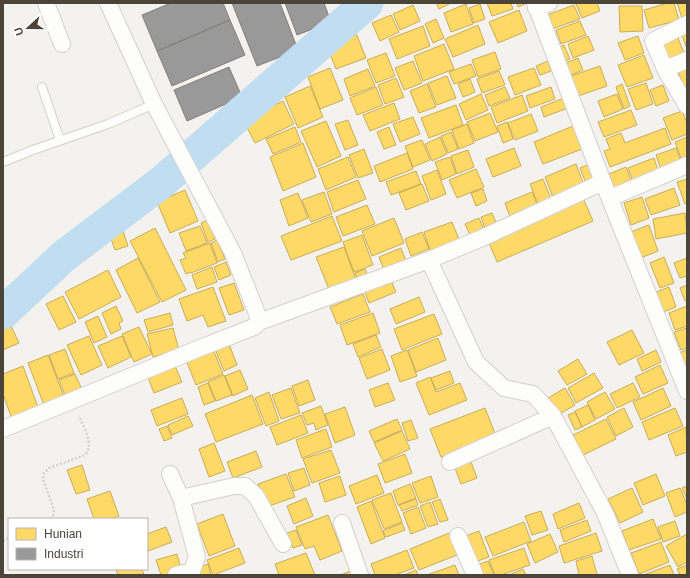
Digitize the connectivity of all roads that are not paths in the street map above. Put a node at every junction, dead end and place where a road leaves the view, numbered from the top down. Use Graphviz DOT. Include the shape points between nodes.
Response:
graph roads {
  1 [pos="46,3"];
  2 [pos="108,3"];
  3 [pos="540,4"];
  4 [pos="687,24"];
  5 [pos="62,44"];
  6 [pos="687,60"];
  7 [pos="665,69"];
  8 [pos="42,87"];
  9 [pos="154,104"];
  10 [pos="687,106"];
  11 [pos="60,140"];
  12 [pos="3,162"];
  13 [pos="687,165"];
  14 [pos="603,182"];
  15 [pos="610,198"];
  16 [pos="429,260"];
  17 [pos="259,322"];
  18 [pos="687,391"];
  19 [pos="552,416"];
  20 [pos="3,429"];
  21 [pos="450,462"];
  22 [pos="170,474"];
  23 [pos="181,498"];
  24 [pos="342,523"];
  25 [pos="458,536"];
  26 [pos="282,544"];
  27 [pos="176,575"];
  28 [pos="360,575"];
  29 [pos="475,575"];
  30 [pos="630,575"];
  1 -- 5 [label="street"];
  2 -- 9 [label="street"];
  3 -- 14 [label="street"];
  4 -- 7 [label="street" via="653,41"];
  6 -- 7 [label="street"];
  7 -- 10 [label="street"];
  8 -- 11 [label="lane"];
  9 -- 11 [label="lane" via="108,124"];
  9 -- 17 [label="street" via="233,253"];
  11 -- 12 [label="lane"];
  13 -- 15 [label="street"];
  14 -- 15 [label="street"];
  14 -- 16 [label="street"];
  15 -- 18 [label="street"];
  16 -- 17 [label="street"];
  16 -- 19 [label="street" via="476,362 504,388 533,394"];
  17 -- 20 [label="street" via="254,327"];
  19 -- 21 [label="street"];
  19 -- 30 [label="street" via="605,513"];
  22 -- 23 [label="street"];
  23 -- 26 [label="street" via="234,486 245,486 256,496"];
  23 -- 27 [label="street" via="197,557 192,571"];
  24 -- 28 [label="street"];
  25 -- 29 [label="street"];
}
